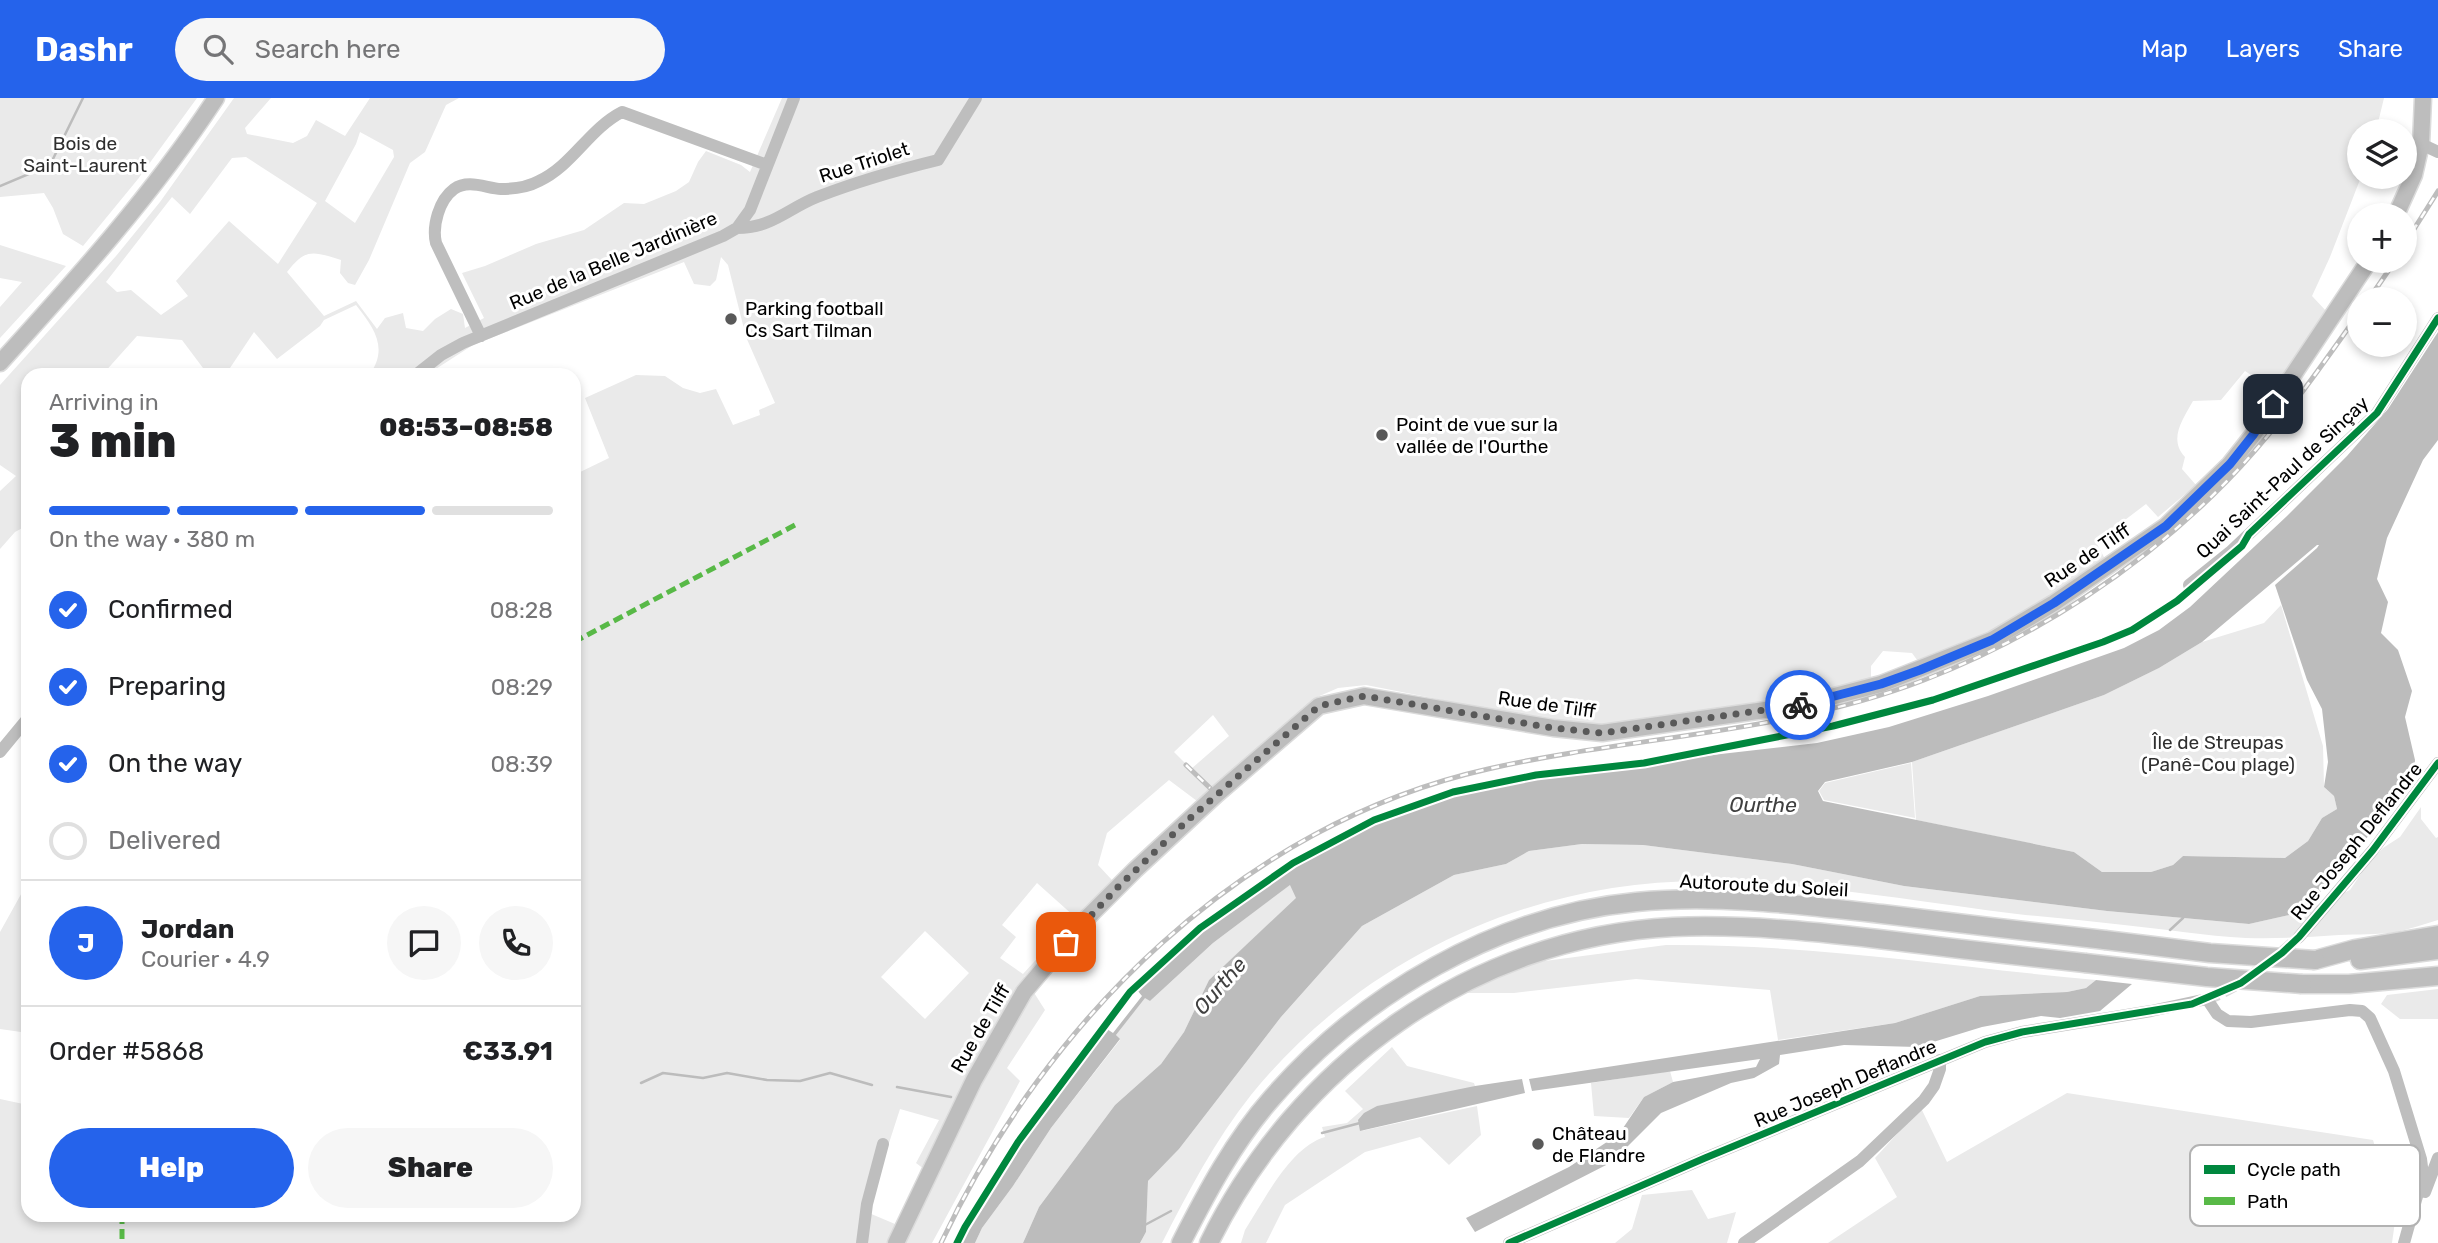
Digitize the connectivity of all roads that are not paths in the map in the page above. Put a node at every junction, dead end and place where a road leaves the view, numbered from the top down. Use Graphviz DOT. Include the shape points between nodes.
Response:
graph roads {
  1 [pos="216,98"];
  2 [pos="794,98"];
  3 [pos="976,98"];
  4 [pos="2423,98"];
  5 [pos="2421,145"];
  6 [pos="2438,152"];
  7 [pos="767,165"];
  8 [pos="2401,203"];
  9 [pos="737,228"];
  10 [pos="2361,273"];
  11 [pos="2438,318"];
  12 [pos="481,336"];
  13 [pos="0,363"];
  14 [pos="425,368"];
  15 [pos="2189,585"];
  16 [pos="21,726"];
  17 [pos="0,752"];
  18 [pos="2438,764"];
  19 [pos="2438,935"];
  20 [pos="2299,937"];
  21 [pos="2438,950"];
  22 [pos="2315,960"];
  23 [pos="2438,976"];
  24 [pos="1940,1060"];
  25 [pos="883,1144"];
  26 [pos="2417,1145"];
  27 [pos="2420,1155"];
  28 [pos="2438,1157"];
  29 [pos="2420,1184"];
  30 [pos="1235,1198"];
  31 [pos="2420,1205"];
  32 [pos="862,1243"];
  33 [pos="896,1243"];
  34 [pos="1181,1243"];
  35 [pos="1209,1243"];
  36 [pos="1222,1243"];
  37 [pos="1509,1243"];
  38 [pos="1744,1243"];
  1 -- 13 [label="main road" via="119,230"];
  2 -- 7 [label="street, Rue de la Belle Jardinière"];
  3 -- 9 [label="street, Rue Triolet" via="938,160 820,196 754,228"];
  4 -- 5 [label="main road"];
  5 -- 6 [label="street"];
  5 -- 8 [label="main road"];
  7 -- 9 [label="street, Rue de la Belle Jardinière" via="750,210"];
  7 -- 12 [label="street" via="622,112 537,183 513,188 467,183 456,187 444,200 434,236"];
  9 -- 12 [label="street, Rue de la Belle Jardinière"];
  10 -- 33 [label="main road, Rue de Tilff" via="2230,464 2166,526 1992,640 1881,684 1800,705 1602,733 1364,696 1319,706 1135,870 1080,925 1024,992 968,1092"];
  11 -- 15 [label="street, Quai Saint-Paul de Sinçay" via="2377,413"];
  12 -- 14 [label="street, Rue de la Belle Jardinière"];
  16 -- 17 [label="street"];
  18 -- 20 [label="street, Rue Joseph Deflandre"];
  19 -- 22 [label="highway"];
  21 -- 22 [label="highway, Autoroute du Soleil"];
  22 -- 34 [label="highway, Autoroute du Soleil, bridge" via="2210,953 1796,904 1675,900 1601,906 1483,943 1369,1007 1318,1050 1271,1099 1203,1200"];
  23 -- 30 [label="highway, bridge" via="2302,984 1772,928 1674,927 1616,933 1569,942 1457,985 1382,1032 1316,1091 1273,1141"];
  24 -- 26 [label="street, Rue Joseph Deflandre" via="2022,1032 2207,999 2228,1021 2362,1011 2370,1018 2394,1071"];
  24 -- 37 [label="street, Rue Joseph Deflandre"];
  24 -- 38 [label="street" via="1934,1086 1924,1100 1860,1161"];
  25 -- 32 [label="street"];
  27 -- 29 [label="street, Rue Joseph Deflandre"];
  28 -- 31 [label="street"];
  30 -- 35 [label="highway"];
  30 -- 36 [label="highway" via="1232,1221"];
}
